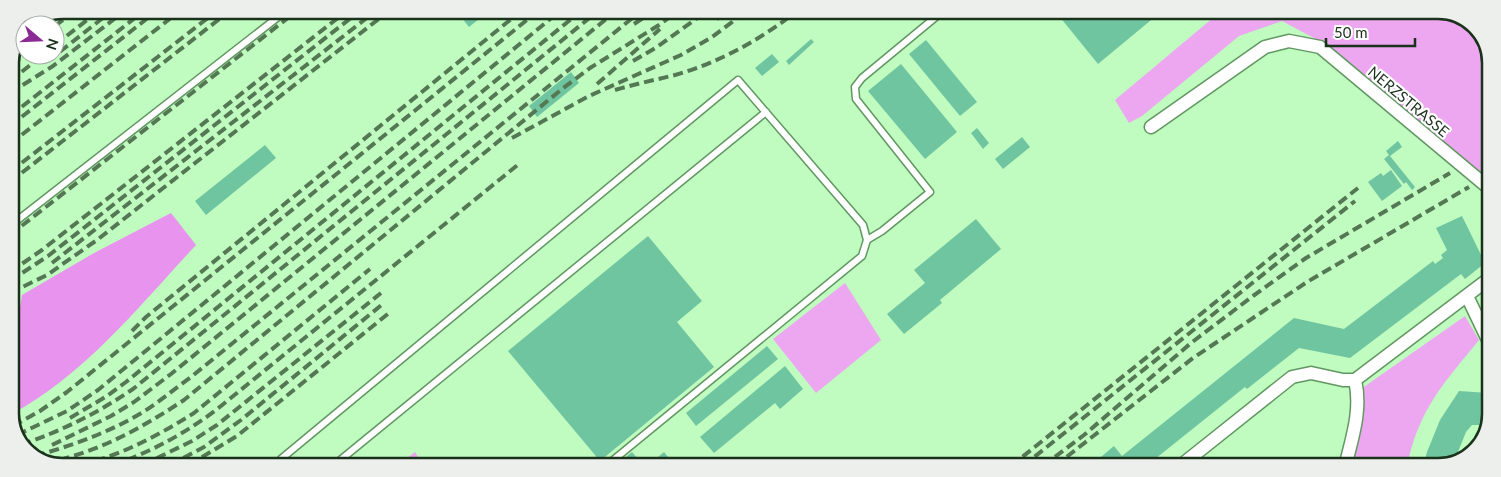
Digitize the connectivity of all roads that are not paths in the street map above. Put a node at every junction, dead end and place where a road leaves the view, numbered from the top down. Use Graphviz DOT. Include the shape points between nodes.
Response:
graph roads {
  1 [pos="275,19"];
  2 [pos="933,19"];
  3 [pos="766,112"];
  4 [pos="1151,126"];
  5 [pos="1482,182"];
  6 [pos="19,219"];
  7 [pos="867,240"];
  8 [pos="1482,284"];
  9 [pos="1467,296"];
  10 [pos="1482,327"];
  11 [pos="1355,380"];
  12 [pos="282,458"];
  13 [pos="343,458"];
  14 [pos="616,458"];
  15 [pos="1190,458"];
  16 [pos="1348,458"];
  1 -- 6 [label="lane"];
  2 -- 7 [label="lane" via="855,87 856,99 930,192"];
  3 -- 7 [label="lane" via="864,225"];
  3 -- 12 [label="lane" via="738,80"];
  3 -- 13 [label="lane"];
  4 -- 5 [label="street, NERZSTRASSE" via="1265,47 1289,41 1320,47"];
  7 -- 14 [label="lane" via="862,256"];
  8 -- 9 [label="street"];
  9 -- 10 [label="street"];
  9 -- 11 [label="street"];
  11 -- 15 [label="street" via="1311,373 1292,377"];
  11 -- 16 [label="street" via="1357,412"];
}
